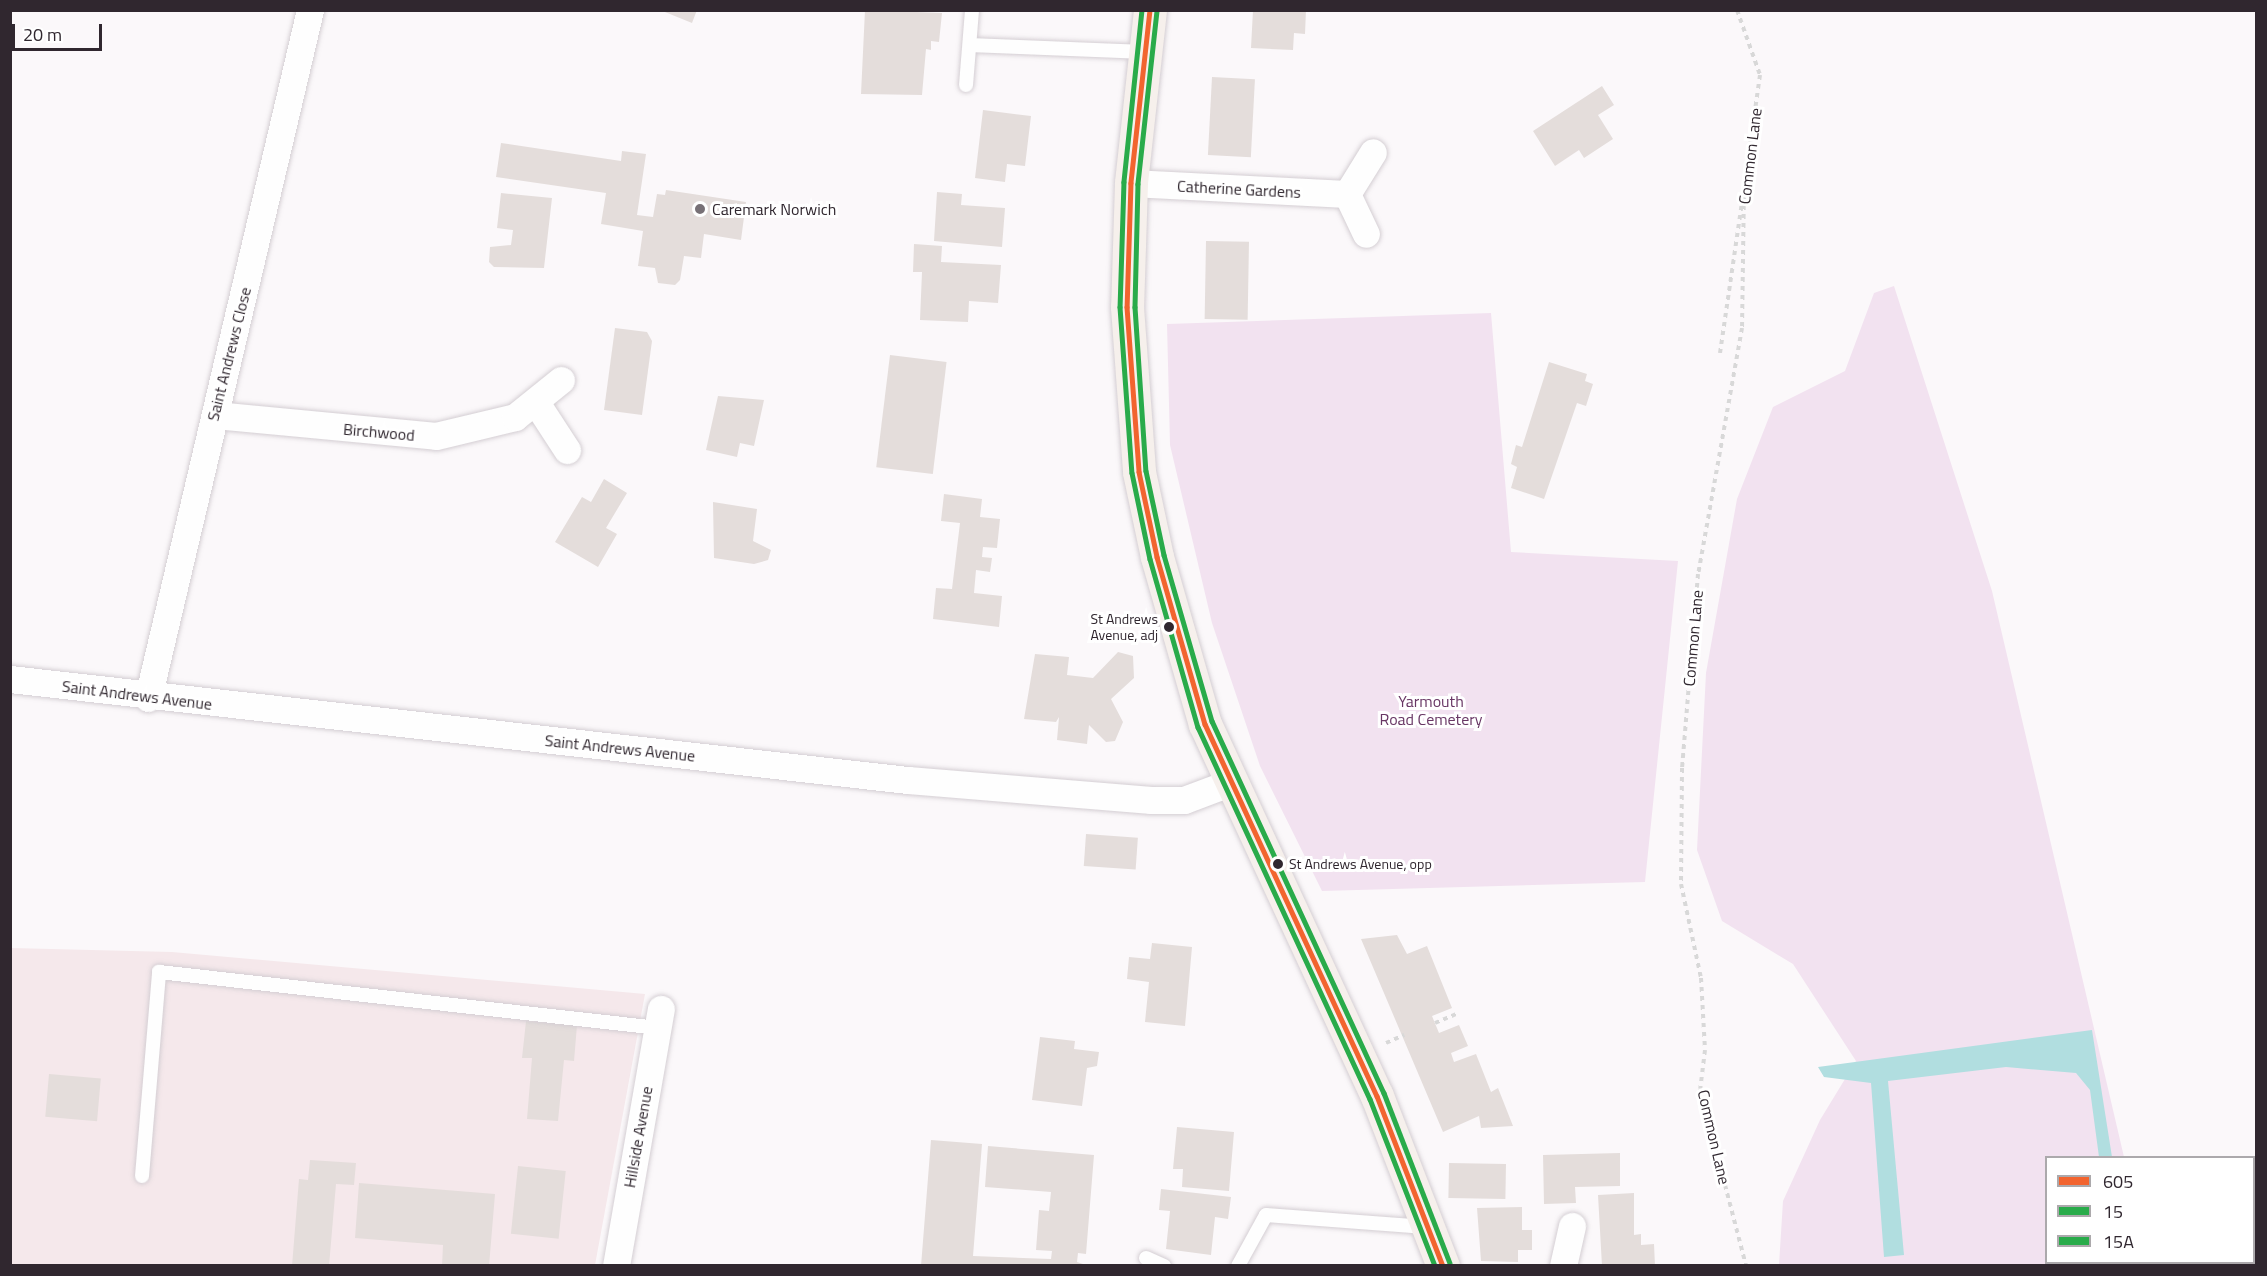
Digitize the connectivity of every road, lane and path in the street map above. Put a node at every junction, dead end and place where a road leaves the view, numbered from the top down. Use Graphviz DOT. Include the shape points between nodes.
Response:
graph roads {
  1 [pos="310,10"];
  2 [pos="972,10"];
  3 [pos="1150,10"];
  4 [pos="1737,10"];
  5 [pos="969,45"];
  6 [pos="1145,52"];
  7 [pos="966,86"];
  8 [pos="1373,152"];
  9 [pos="1131,183"];
  10 [pos="1744,187"];
  11 [pos="1347,194"];
  12 [pos="1366,234"];
  13 [pos="1720,353"];
  14 [pos="561,380"];
  15 [pos="537,404"];
  16 [pos="215,415"];
  17 [pos="567,450"];
  18 [pos="10,679"];
  19 [pos="148,698"];
  20 [pos="1229,783"];
  21 [pos="1455,1014"];
  22 [pos="659,1019"];
  23 [pos="1435,1023"];
  24 [pos="142,1176"];
  25 [pos="1572,1226"];
  26 [pos="1431,1227"];
  27 [pos="1146,1258"];
  28 [pos="616,1266"];
  29 [pos="1164,1266"];
  30 [pos="1238,1266"];
  31 [pos="1443,1266"];
  32 [pos="1563,1266"];
  33 [pos="1746,1266"];
  1 -- 16 [label="street, Saint Andrews Close"];
  2 -- 5 [label="lane"];
  3 -- 6 [label="main road"];
  4 -- 10 [label="path, Common Lane" via="1761,75"];
  5 -- 6 [label="lane"];
  5 -- 7 [label="lane"];
  6 -- 9 [label="main road"];
  8 -- 11 [label="street"];
  9 -- 11 [label="street, Catherine Gardens"];
  9 -- 20 [label="main road" via="1127,307 1139,472 1184,657"];
  10 -- 13 [label="path"];
  10 -- 33 [label="path, Common Lane" via="1742,328 1698,574 1682,768 1681,884 1706,1050 1700,1089"];
  11 -- 12 [label="street"];
  14 -- 15 [label="street, Birchwood"];
  15 -- 16 [label="street, Birchwood" via="482,429 436,436"];
  15 -- 17 [label="street"];
  16 -- 19 [label="street, Saint Andrews Close"];
  18 -- 19 [label="street, Saint Andrews Avenue"];
  19 -- 20 [label="street, Saint Andrews Avenue" via="1140,799 1184,800"];
  20 -- 26 [label="main road" via="1377,1096"];
  21 -- 23 [label="path"];
  22 -- 24 [label="lane" via="159,972"];
  22 -- 28 [label="street, Hillside Avenue"];
  25 -- 32 [label="street"];
  26 -- 30 [label="lane" via="1266,1215"];
  26 -- 31 [label="main road"];
  27 -- 29 [label="lane"];
}
